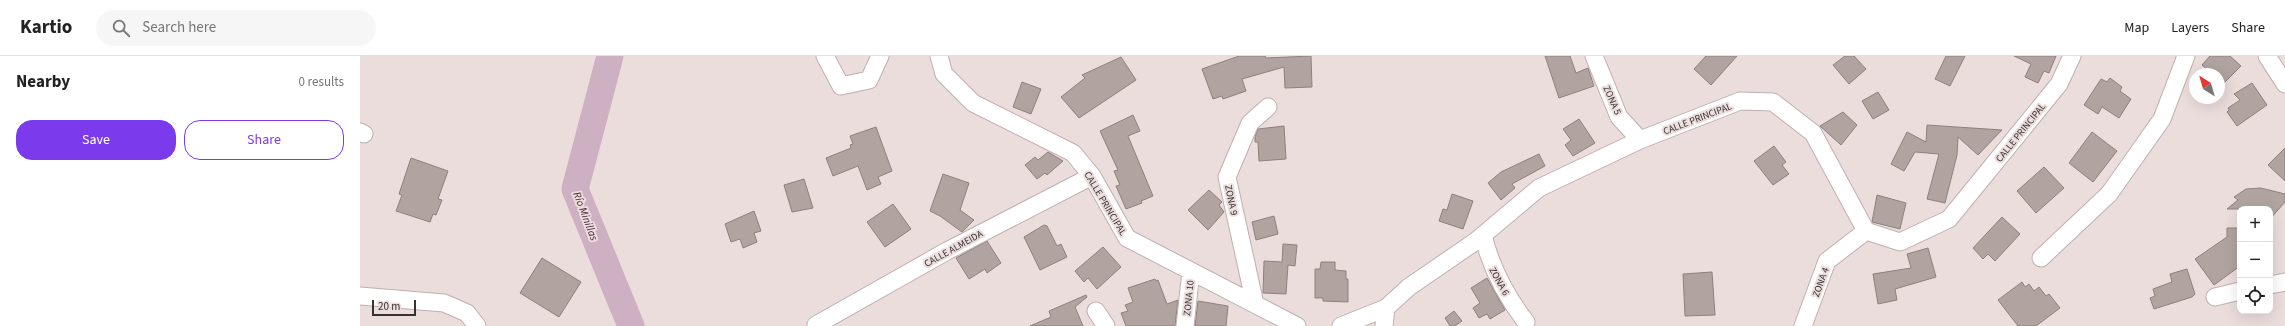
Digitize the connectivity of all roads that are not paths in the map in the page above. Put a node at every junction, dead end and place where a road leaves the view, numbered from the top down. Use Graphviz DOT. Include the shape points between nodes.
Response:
graph roads {
  1 [pos="825,56"];
  2 [pos="880,56"];
  3 [pos="939,56"];
  4 [pos="1594,56"];
  5 [pos="2072,56"];
  6 [pos="2186,56"];
  7 [pos="2267,56"];
  8 [pos="2285,84"];
  9 [pos="1268,107"];
  10 [pos="1640,140"];
  11 [pos="1092,176"];
  12 [pos="1866,231"];
  13 [pos="1482,235"];
  14 [pos="2041,258"];
  15 [pos="1191,271"];
  16 [pos="2285,282"];
  17 [pos="2273,284"];
  18 [pos="2237,292"];
  19 [pos="360,296"];
  20 [pos="2215,297"];
  21 [pos="1255,304"];
  22 [pos="1386,308"];
  23 [pos="1096,311"];
  24 [pos="1526,322"];
  25 [pos="816,325"];
  26 [pos="477,326"];
  27 [pos="1106,326"];
  28 [pos="1185,326"];
  29 [pos="1297,326"];
  30 [pos="1341,326"];
  31 [pos="1384,326"];
  32 [pos="1803,326"];
  1 -- 2 [label="street" via="841,86 869,80"];
  3 -- 11 [label="street, CALLE PRINCIPAL" via="944,74 973,103 1073,153"];
  4 -- 10 [label="street, ZONA 5" via="1619,117"];
  5 -- 12 [label="street, CALLE PRINCIPAL" via="2060,84 1949,219 1900,242"];
  6 -- 14 [label="street" via="2162,119 2109,194"];
  7 -- 8 [label="street"];
  9 -- 21 [label="street, ZONA 9" via="1250,123 1227,177"];
  10 -- 12 [label="street, CALLE PRINCIPAL" via="1740,101 1773,102 1813,133"];
  10 -- 13 [label="street, CALLE PRINCIPAL" via="1539,188"];
  11 -- 15 [label="street, CALLE PRINCIPAL" via="1127,238"];
  11 -- 25 [label="street, CALLE ALMEIDA" via="947,251"];
  12 -- 32 [label="street, ZONA 4" via="1827,261"];
  13 -- 22 [label="street, CALLE PRINCIPAL" via="1409,287"];
  13 -- 24 [label="street, ZONA 6" via="1489,261 1497,277"];
  15 -- 21 [label="street, CALLE PRINCIPAL"];
  15 -- 28 [label="street, ZONA 10"];
  16 -- 17 [label="street"];
  18 -- 20 [label="street"];
  19 -- 26 [label="street" via="444,303 467,312"];
  21 -- 29 [label="street, CALLE PRINCIPAL"];
  22 -- 30 [label="street, CALLE PRINCIPAL"];
  22 -- 31 [label="street"];
  23 -- 27 [label="street"];
}
